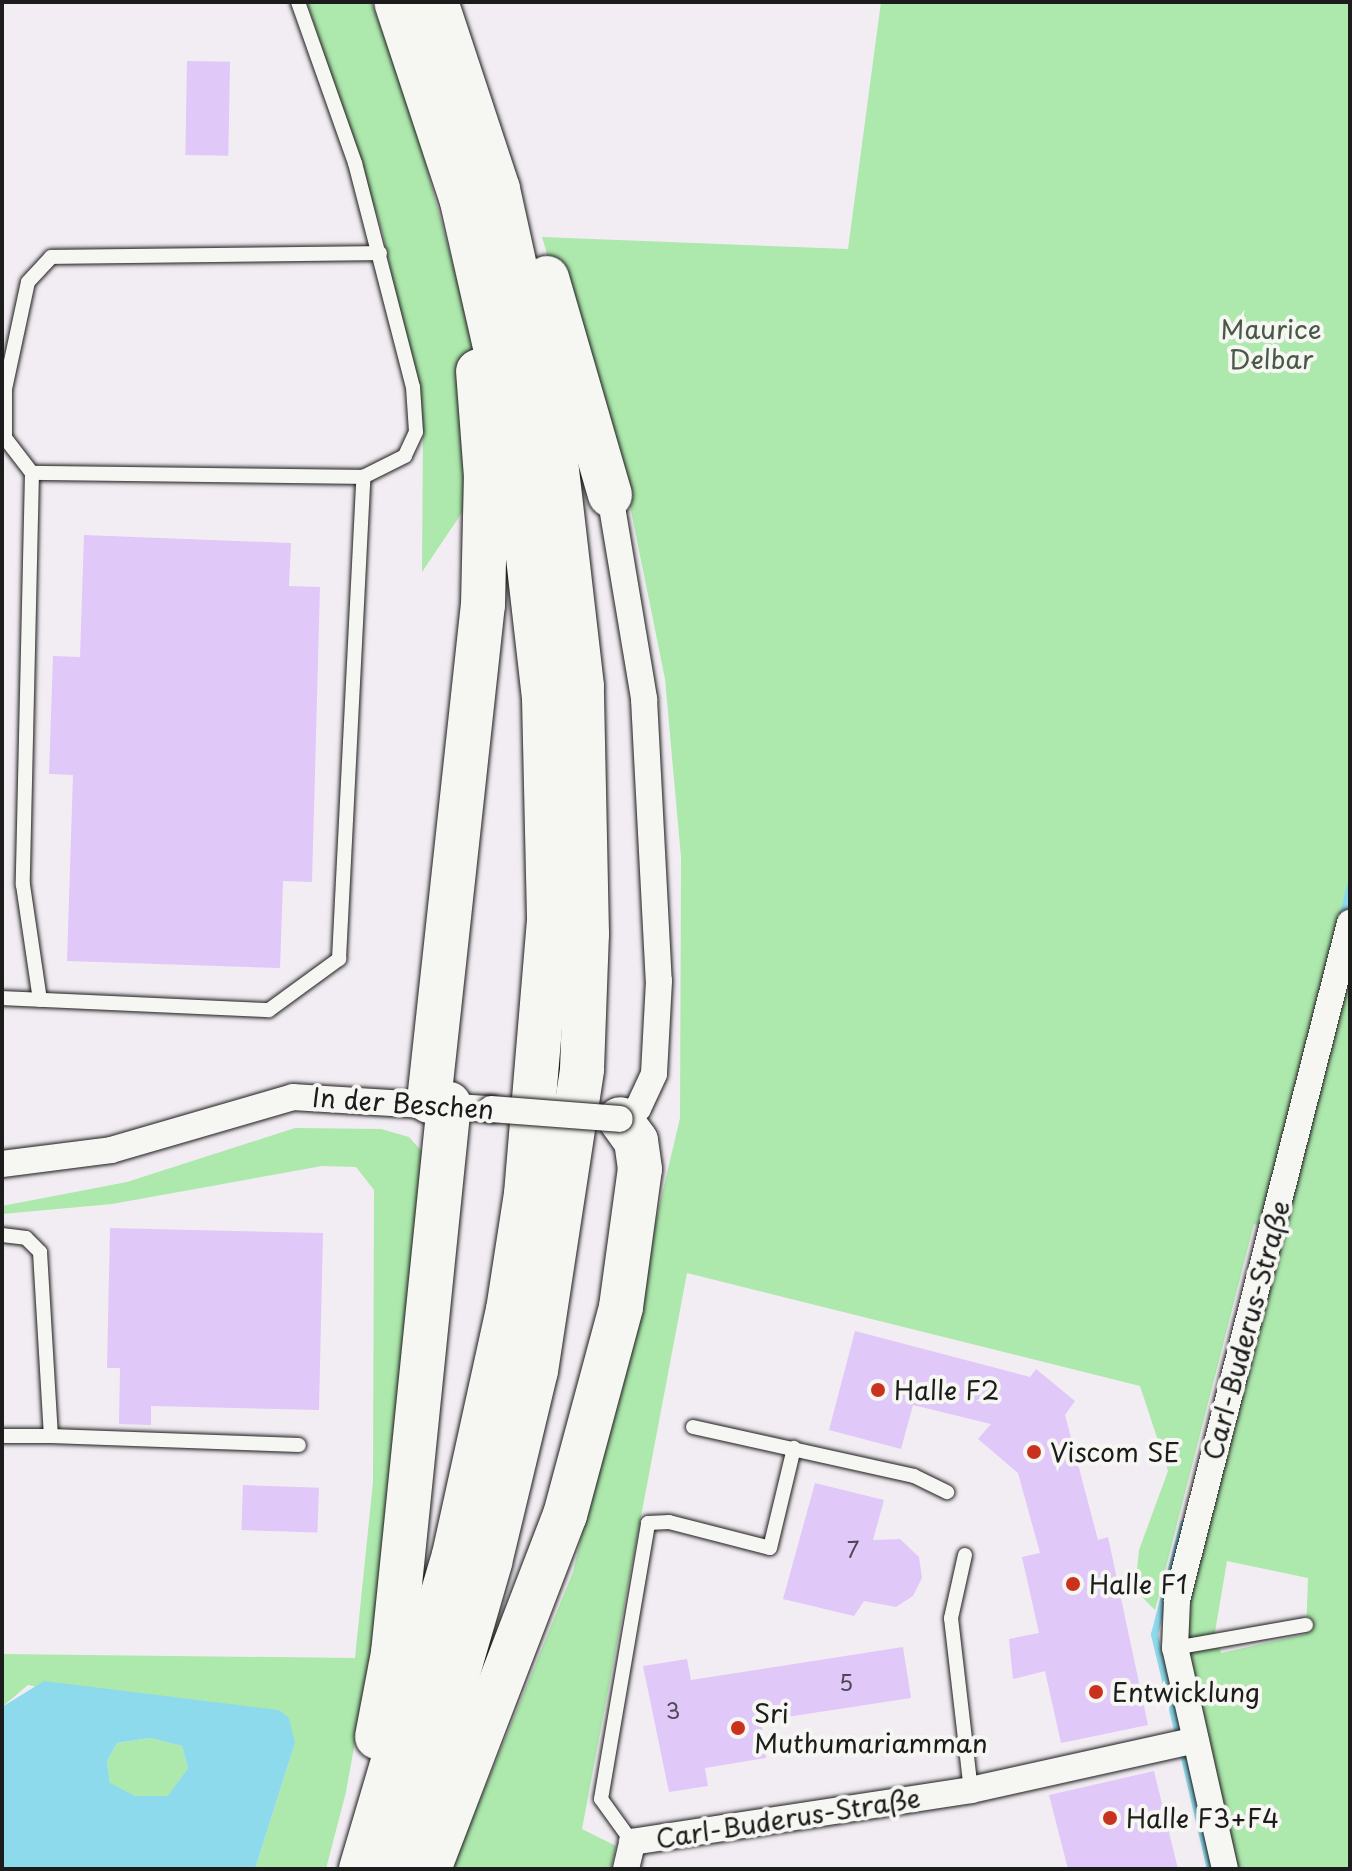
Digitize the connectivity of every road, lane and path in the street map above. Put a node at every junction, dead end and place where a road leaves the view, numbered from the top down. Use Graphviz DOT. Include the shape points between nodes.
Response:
graph roads {
  1 [pos="298,2"];
  2 [pos="396,2"];
  3 [pos="436,2"];
  4 [pos="461,71"];
  5 [pos="461,198"];
  6 [pos="380,253"];
  7 [pos="32,473"];
  8 [pos="363,477"];
  9 [pos="610,495"];
  10 [pos="1350,923"];
  11 [pos="2,998"];
  12 [pos="40,1000"];
  13 [pos="456,1105"];
  14 [pos="620,1119"];
  15 [pos="2,1164"];
  16 [pos="2,1235"];
  17 [pos="693,1427"];
  18 [pos="2,1436"];
  19 [pos="51,1436"];
  20 [pos="299,1445"];
  21 [pos="794,1448"];
  22 [pos="947,1492"];
  23 [pos="965,1555"];
  24 [pos="1306,1625"];
  25 [pos="1175,1648"];
  26 [pos="1196,1740"];
  27 [pos="971,1790"];
  28 [pos="632,1842"];
  29 [pos="353,1869"];
  30 [pos="361,1869"];
  31 [pos="401,1869"];
  32 [pos="429,1869"];
  33 [pos="626,1869"];
  34 [pos="1225,1869"];
  1 -- 6 [label="lane"];
  2 -- 5 [label="highway"];
  3 -- 4 [label="highway"];
  4 -- 9 [label="highway" via="539,251"];
  4 -- 31 [label="highway" via="518,271 554,444 582,686 587,934 582,1069 536,1371 490,1562"];
  5 -- 13 [label="highway" via="486,477"];
  5 -- 30 [label="highway" via="513,426 537,606 549,918 528,1179 508,1310 450,1569"];
  6 -- 7 [label="lane" via="51,257 28,282 5,389 5,438"];
  6 -- 8 [label="lane" via="413,387 416,432 405,456"];
  7 -- 8 [label="lane"];
  7 -- 12 [label="lane" via="23,885"];
  8 -- 12 [label="lane" via="339,959 269,1010"];
  9 -- 14 [label="street" via="644,699 659,966 654,1074 638,1108"];
  10 -- 25 [label="street, Carl-Buderus-Straße" via="1177,1600"];
  11 -- 12 [label="lane"];
  13 -- 14 [label="street, In der Beschen, bridge"];
  13 -- 15 [label="street, In der Beschen" via="293,1097 111,1150"];
  13 -- 29 [label="highway" via="393,1653"];
  14 -- 32 [label="highway" via="636,1141 640,1169 621,1307 565,1515"];
  16 -- 19 [label="lane" via="26,1238 40,1252"];
  17 -- 21 [label="lane"];
  18 -- 19 [label="lane"];
  19 -- 20 [label="lane"];
  21 -- 22 [label="lane" via="914,1476"];
  21 -- 28 [label="lane" via="770,1548 669,1522 648,1523 601,1799"];
  23 -- 27 [label="lane" via="951,1618"];
  24 -- 25 [label="lane"];
  25 -- 26 [label="street, Carl-Buderus-Straße"];
  26 -- 27 [label="street, Carl-Buderus-Straße"];
  26 -- 34 [label="street, Carl-Buderus-Straße"];
  27 -- 28 [label="street, Carl-Buderus-Straße"];
  28 -- 33 [label="street, Carl-Buderus-Straße"];
}
